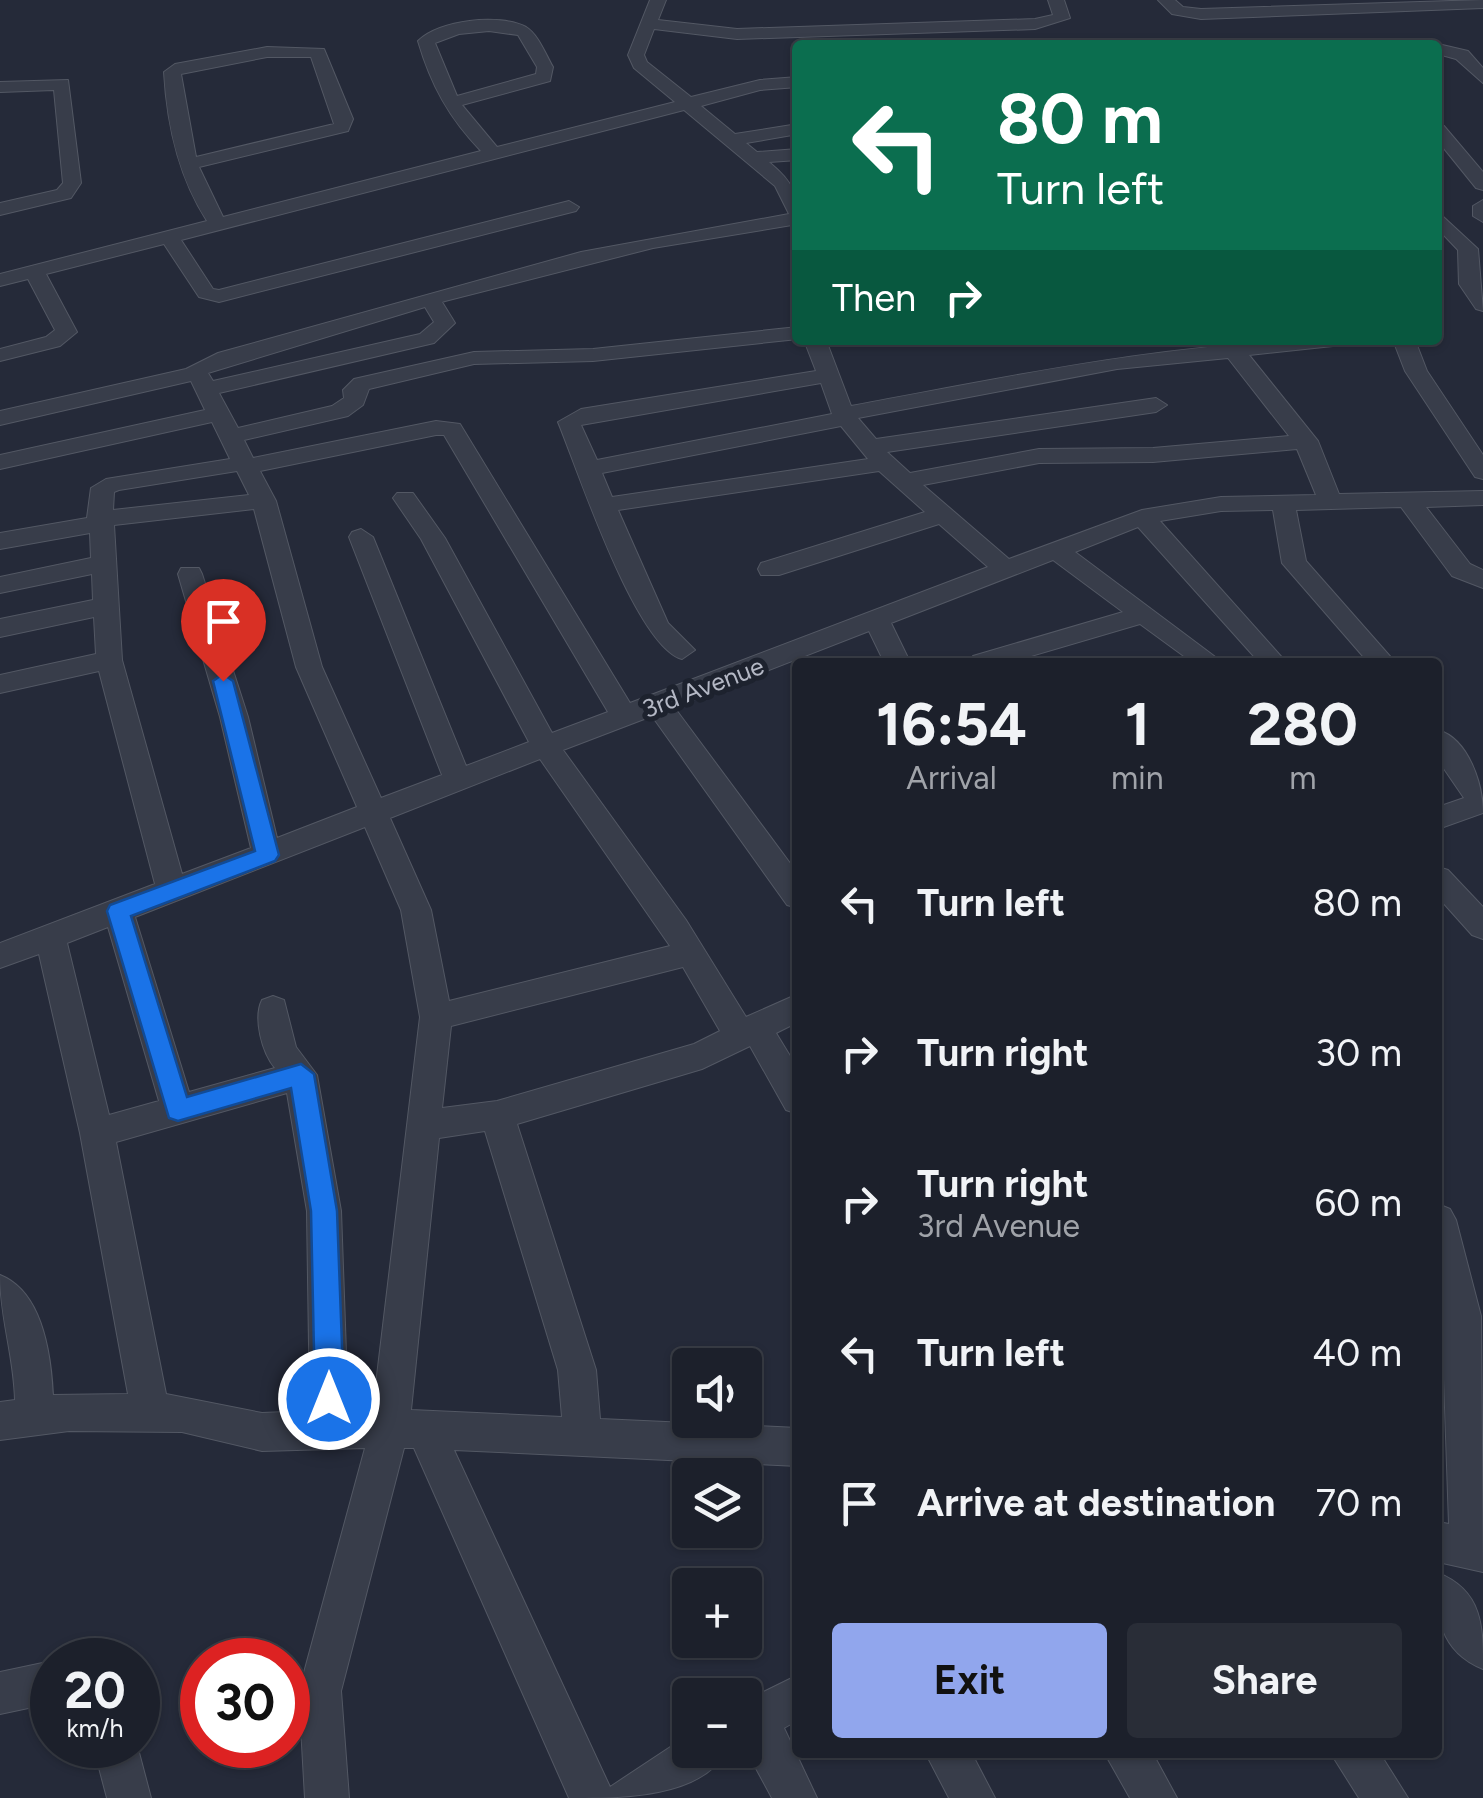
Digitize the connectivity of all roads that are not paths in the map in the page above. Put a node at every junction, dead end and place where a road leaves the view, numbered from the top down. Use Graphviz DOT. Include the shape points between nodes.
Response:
graph roads {
  1 [pos="658,0"];
  2 [pos="1056,0"];
  3 [pos="1166,0"];
  4 [pos="1483,3"];
  5 [pos="650,24"];
  6 [pos="1442,50"];
  7 [pos="1483,78"];
  8 [pos="792,82"];
  9 [pos="0,88"];
  10 [pos="450,103"];
  11 [pos="685,104"];
  12 [pos="792,130"];
  13 [pos="1442,135"];
  14 [pos="734,140"];
  15 [pos="495,155"];
  16 [pos="792,155"];
  17 [pos="756,158"];
  18 [pos="189,164"];
  19 [pos="790,182"];
  20 [pos="1483,184"];
  21 [pos="1483,206"];
  22 [pos="569,207"];
  23 [pos="0,210"];
  24 [pos="792,211"];
  25 [pos="1483,216"];
  26 [pos="1442,222"];
  27 [pos="219,226"];
  28 [pos="1483,236"];
  29 [pos="170,238"];
  30 [pos="1461,241"];
  31 [pos="35,272"];
  32 [pos="0,280"];
  33 [pos="1483,304"];
  34 [pos="792,334"];
  35 [pos="817,345"];
  36 [pos="1284,345"];
  37 [pos="1406,345"];
  38 [pos="1234,350"];
  39 [pos="0,356"];
  40 [pos="826,376"];
  41 [pos="1156,404"];
  42 [pos="845,416"];
  43 [pos="0,418"];
  44 [pos="223,424"];
  45 [pos="1307,441"];
  46 [pos="877,455"];
  47 [pos="0,462"];
  48 [pos="586,469"];
  49 [pos="1483,472"];
  50 [pos="906,480"];
  51 [pos="405,498"];
  52 [pos="1483,498"];
  53 [pos="264,501"];
  54 [pos="1283,501"];
  55 [pos="1330,501"];
  56 [pos="1409,501"];
  57 [pos="602,505"];
  58 [pos="944,514"];
  59 [pos="1142,517"];
  60 [pos="99,522"];
  61 [pos="361,537"];
  62 [pos="0,541"];
  63 [pos="1056,550"];
  64 [pos="104,563"];
  65 [pos="770,569"];
  66 [pos="1005,569"];
  67 [pos="190,574"];
  68 [pos="1483,580"];
  69 [pos="0,586"];
  70 [pos="106,606"];
  71 [pos="1142,615"];
  72 [pos="878,621"];
  73 [pos="0,628"];
  74 [pos="682,650"];
  75 [pos="895,658"];
  76 [pos="996,658"];
  77 [pos="1203,658"];
  78 [pos="1270,658"];
  79 [pos="1378,658"];
  80 [pos="108,660"];
  81 [pos="0,684"];
  82 [pos="658,705"];
  83 [pos="625,718"];
  84 [pos="1442,746"];
  85 [pos="547,749"];
  86 [pos="458,783"];
  87 [pos="1482,801"];
  88 [pos="373,816"];
  89 [pos="1442,816"];
  90 [pos="268,855"];
  91 [pos="1442,882"];
  92 [pos="792,888"];
  93 [pos="172,891"];
  94 [pos="118,911"];
  95 [pos="1482,926"];
  96 [pos="50,936"];
  97 [pos="690,953"];
  98 [pos="0,956"];
  99 [pos="792,1009"];
  100 [pos="273,1010"];
  101 [pos="436,1017"];
  102 [pos="748,1031"];
  103 [pos="301,1074"];
  104 [pos="792,1092"];
  105 [pos="178,1110"];
  106 [pos="498,1114"];
  107 [pos="426,1125"];
  108 [pos="96,1133"];
  109 [pos="1442,1235"];
  110 [pos="0,1292"];
  111 [pos="150,1413"];
  112 [pos="17,1419"];
  113 [pos="407,1429"];
  114 [pos="329,1430"];
  115 [pos="582,1439"];
  116 [pos="792,1447"];
  117 [pos="1463,1548"];
  118 [pos="1442,1598"];
  119 [pos="1483,1648"];
  120 [pos="30,1687"];
  121 [pos="0,1693"];
  122 [pos="792,1699"];
  123 [pos="762,1716"];
  124 [pos="762,1741"];
  125 [pos="950,1758"];
  126 [pos="1130,1758"];
  127 [pos="1356,1758"];
  128 [pos="121,1768"];
  129 [pos="676,1768"];
  130 [pos="129,1798"];
  131 [pos="326,1798"];
  132 [pos="592,1798"];
  133 [pos="627,1798"];
  134 [pos="795,1798"];
  135 [pos="973,1798"];
  136 [pos="1155,1798"];
  137 [pos="1386,1798"];
  1 -- 5 [label="street"];
  2 -- 5 [label="street" via="1062,18 1035,24 736,34"];
  3 -- 4 [label="street" via="1178,11 1201,14"];
  5 -- 11 [label="street" via="637,60"];
  6 -- 7 [label="street" via="1462,55"];
  8 -- 11 [label="street"];
  9 -- 23 [label="street" via="62,84 72,183 64,194"];
  10 -- 10 [label="street" via="428,37 498,26 524,32 542,59 544,77"];
  10 -- 15 [label="street"];
  11 -- 14 [label="street"];
  11 -- 15 [label="street"];
  12 -- 14 [label="street"];
  13 -- 20 [label="street"];
  14 -- 17 [label="street"];
  15 -- 27 [label="street"];
  16 -- 17 [label="street"];
  17 -- 19 [label="street"];
  18 -- 18 [label="street" via="172,85 176,67 304,49 318,53 342,127"];
  18 -- 27 [label="street" via="198,196"];
  21 -- 25 [label="street"];
  22 -- 29 [label="street" via="219,296 206,293"];
  24 -- 44 [label="street" via="565,263 198,367"];
  26 -- 30 [label="street"];
  27 -- 29 [label="street"];
  28 -- 30 [label="street"];
  29 -- 31 [label="street"];
  30 -- 33 [label="street" via="1468,254 1458,277"];
  31 -- 32 [label="street"];
  31 -- 39 [label="street" via="65,334"];
  34 -- 44 [label="street" via="593,355 474,358 362,384 340,411"];
  35 -- 40 [label="street"];
  36 -- 38 [label="street"];
  37 -- 49 [label="street" via="1416,372"];
  38 -- 42 [label="street" via="1117,363"];
  38 -- 45 [label="street"];
  40 -- 42 [label="street"];
  40 -- 48 [label="street" via="572,419"];
  41 -- 46 [label="street"];
  42 -- 46 [label="street"];
  42 -- 48 [label="street"];
  43 -- 44 [label="street"];
  44 -- 47 [label="street"];
  44 -- 53 [label="street"];
  44 -- 60 [label="street" via="106,487"];
  44 -- 83 [label="street" via="452,429"];
  45 -- 50 [label="street" via="1153,455 1039,456"];
  45 -- 55 [label="street"];
  46 -- 50 [label="street"];
  46 -- 57 [label="street" via="692,495"];
  48 -- 57 [label="street"];
  50 -- 58 [label="street"];
  51 -- 85 [label="street"];
  52 -- 56 [label="street, 3rd Avenue"];
  53 -- 60 [label="street"];
  53 -- 88 [label="street" via="309,667"];
  54 -- 55 [label="street, 3rd Avenue"];
  54 -- 59 [label="street, 3rd Avenue"];
  54 -- 79 [label="street" via="1294,563"];
  55 -- 56 [label="street, 3rd Avenue"];
  56 -- 68 [label="street" via="1460,570"];
  57 -- 74 [label="street" via="658,628"];
  58 -- 65 [label="street"];
  58 -- 66 [label="street"];
  59 -- 63 [label="street, 3rd Avenue"];
  59 -- 78 [label="street"];
  60 -- 62 [label="street"];
  60 -- 64 [label="street"];
  61 -- 86 [label="street"];
  63 -- 66 [label="street, 3rd Avenue"];
  63 -- 71 [label="street"];
  64 -- 69 [label="street"];
  64 -- 70 [label="street"];
  66 -- 72 [label="street, 3rd Avenue"];
  67 -- 90 [label="street"];
  70 -- 73 [label="street"];
  70 -- 80 [label="street"];
  71 -- 76 [label="street"];
  71 -- 77 [label="street"];
  72 -- 75 [label="street"];
  72 -- 82 [label="street, 3rd Avenue"];
  80 -- 81 [label="street"];
  80 -- 93 [label="street"];
  82 -- 83 [label="street, 3rd Avenue"];
  82 -- 92 [label="street"];
  83 -- 85 [label="street, 3rd Avenue"];
  84 -- 87 [label="street"];
  85 -- 86 [label="street, 3rd Avenue"];
  85 -- 97 [label="street"];
  86 -- 88 [label="street, 3rd Avenue"];
  87 -- 89 [label="street"];
  88 -- 90 [label="street, 3rd Avenue"];
  88 -- 101 [label="street" via="416,910"];
  90 -- 93 [label="street, 3rd Avenue"];
  91 -- 95 [label="street"];
  93 -- 94 [label="street, 3rd Avenue"];
  94 -- 96 [label="street, 3rd Avenue"];
  94 -- 105 [label="street"];
  96 -- 98 [label="street, 3rd Avenue"];
  96 -- 108 [label="street"];
  97 -- 101 [label="street"];
  97 -- 102 [label="street"];
  99 -- 102 [label="street"];
  100 -- 103 [label="street" via="281,1053"];
  101 -- 107 [label="street"];
  102 -- 104 [label="street"];
  102 -- 106 [label="street" via="702,1055"];
  103 -- 105 [label="street"];
  103 -- 114 [label="street" via="324,1211"];
  105 -- 108 [label="street"];
  106 -- 107 [label="street"];
  106 -- 115 [label="street" via="578,1370"];
  107 -- 113 [label="street"];
  108 -- 111 [label="street"];
  109 -- 117 [label="street" via="1463,1316"];
  110 -- 112 [label="street" via="23,1324 32,1358"];
  111 -- 112 [label="street"];
  111 -- 114 [label="street" via="182,1413 262,1432"];
  113 -- 114 [label="street"];
  113 -- 115 [label="street"];
  113 -- 131 [label="street" via="320,1692"];
  113 -- 132 [label="street"];
  115 -- 116 [label="street"];
  118 -- 119 [label="street"];
  120 -- 121 [label="street"];
  122 -- 123 [label="street"];
  124 -- 134 [label="street"];
  125 -- 135 [label="street"];
  126 -- 136 [label="street"];
  127 -- 137 [label="street"];
  128 -- 130 [label="street"];
  129 -- 133 [label="street"];
}
